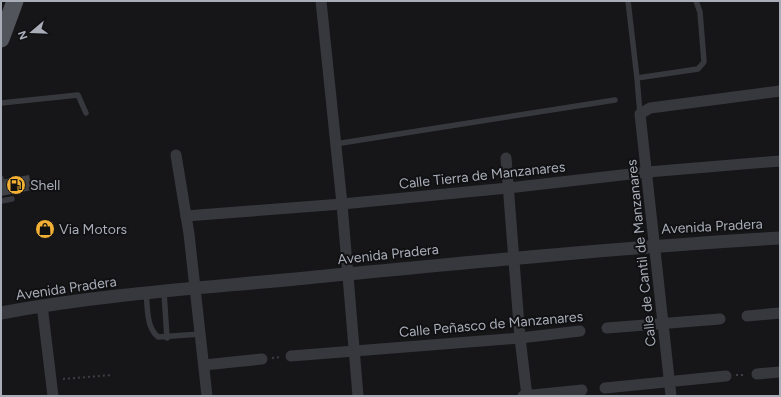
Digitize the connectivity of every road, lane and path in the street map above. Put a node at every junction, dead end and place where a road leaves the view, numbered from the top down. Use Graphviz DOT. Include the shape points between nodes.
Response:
graph roads {
  1 [pos="15,1"];
  2 [pos="322,1"];
  3 [pos="628,1"];
  4 [pos="696,1"];
  5 [pos="1,39"];
  6 [pos="637,78"];
  7 [pos="780,91"];
  8 [pos="615,100"];
  9 [pos="1,103"];
  10 [pos="640,111"];
  11 [pos="86,113"];
  12 [pos="335,144"];
  13 [pos="176,155"];
  14 [pos="506,158"];
  15 [pos="780,161"];
  16 [pos="648,172"];
  17 [pos="508,188"];
  18 [pos="342,204"];
  19 [pos="186,216"];
  20 [pos="780,238"];
  21 [pos="654,245"];
  22 [pos="514,258"];
  23 [pos="348,274"];
  24 [pos="196,289"];
  25 [pos="164,292"];
  26 [pos="146,294"];
  27 [pos="42,306"];
  28 [pos="1,313"];
  29 [pos="780,313"];
  30 [pos="747,316"];
  31 [pos="720,319"];
  32 [pos="664,324"];
  33 [pos="607,328"];
  34 [pos="580,332"];
  35 [pos="201,334"];
  36 [pos="167,338"];
  37 [pos="520,338"];
  38 [pos="354,351"];
  39 [pos="291,356"];
  40 [pos="262,359"];
  41 [pos="204,365"];
  42 [pos="780,372"];
  43 [pos="757,374"];
  44 [pos="112,375"];
  45 [pos="726,376"];
  46 [pos="52,380"];
  47 [pos="670,383"];
  48 [pos="605,388"];
  49 [pos="582,390"];
  50 [pos="53,396"];
  51 [pos="207,396"];
  52 [pos="358,396"];
  53 [pos="523,396"];
  54 [pos="527,396"];
  55 [pos="671,396"];
  1 -- 5 [label="main road"];
  2 -- 12 [label="street"];
  3 -- 6 [label="lane"];
  4 -- 6 [label="lane" via="700,12 704,62 698,69"];
  6 -- 10 [label="lane"];
  7 -- 10 [label="street"];
  8 -- 12 [label="lane"];
  9 -- 11 [label="lane" via="78,95"];
  10 -- 16 [label="street, Calle de Cantil de Manzanares"];
  12 -- 18 [label="street"];
  13 -- 19 [label="street"];
  14 -- 17 [label="street"];
  15 -- 16 [label="street, Calle Tierra de Manzanares"];
  16 -- 17 [label="street, Calle Tierra de Manzanares"];
  16 -- 21 [label="street, Calle de Cantil de Manzanares"];
  17 -- 18 [label="street, Calle Tierra de Manzanares"];
  17 -- 22 [label="street"];
  18 -- 19 [label="street, Calle Tierra de Manzanares"];
  18 -- 23 [label="street"];
  19 -- 24 [label="street"];
  20 -- 21 [label="street, Avenida Pradera"];
  21 -- 22 [label="street, Avenida Pradera"];
  21 -- 32 [label="street, Calle de Cantil de Manzanares"];
  22 -- 23 [label="street, Avenida Pradera"];
  22 -- 37 [label="street"];
  23 -- 24 [label="street, Avenida Pradera"];
  23 -- 38 [label="street"];
  24 -- 25 [label="street, Avenida Pradera"];
  24 -- 35 [label="street"];
  25 -- 26 [label="street, Avenida Pradera"];
  25 -- 36 [label="lane"];
  26 -- 27 [label="street, Avenida Pradera"];
  26 -- 36 [label="lane" via="153,333 158,338"];
  27 -- 28 [label="street, Avenida Pradera"];
  27 -- 46 [label="street"];
  29 -- 30 [label="street"];
  31 -- 32 [label="street"];
  32 -- 33 [label="street"];
  32 -- 47 [label="street, Calle de Cantil de Manzanares"];
  34 -- 37 [label="street, Calle Peñasco de Manzanares"];
  35 -- 36 [label="lane"];
  35 -- 41 [label="street"];
  37 -- 38 [label="street, Calle Peñasco de Manzanares"];
  37 -- 54 [label="street"];
  38 -- 39 [label="street, Calle Peñasco de Manzanares"];
  38 -- 52 [label="street"];
  39 -- 40 [label="path"];
  40 -- 41 [label="street"];
  41 -- 51 [label="street"];
  42 -- 43 [label="street"];
  43 -- 45 [label="path"];
  44 -- 46 [label="path"];
  45 -- 47 [label="street"];
  46 -- 50 [label="street"];
  47 -- 48 [label="street"];
  47 -- 55 [label="street, Calle de Cantil de Manzanares"];
  49 -- 54 [label="street"];
  53 -- 54 [label="street"];
}
